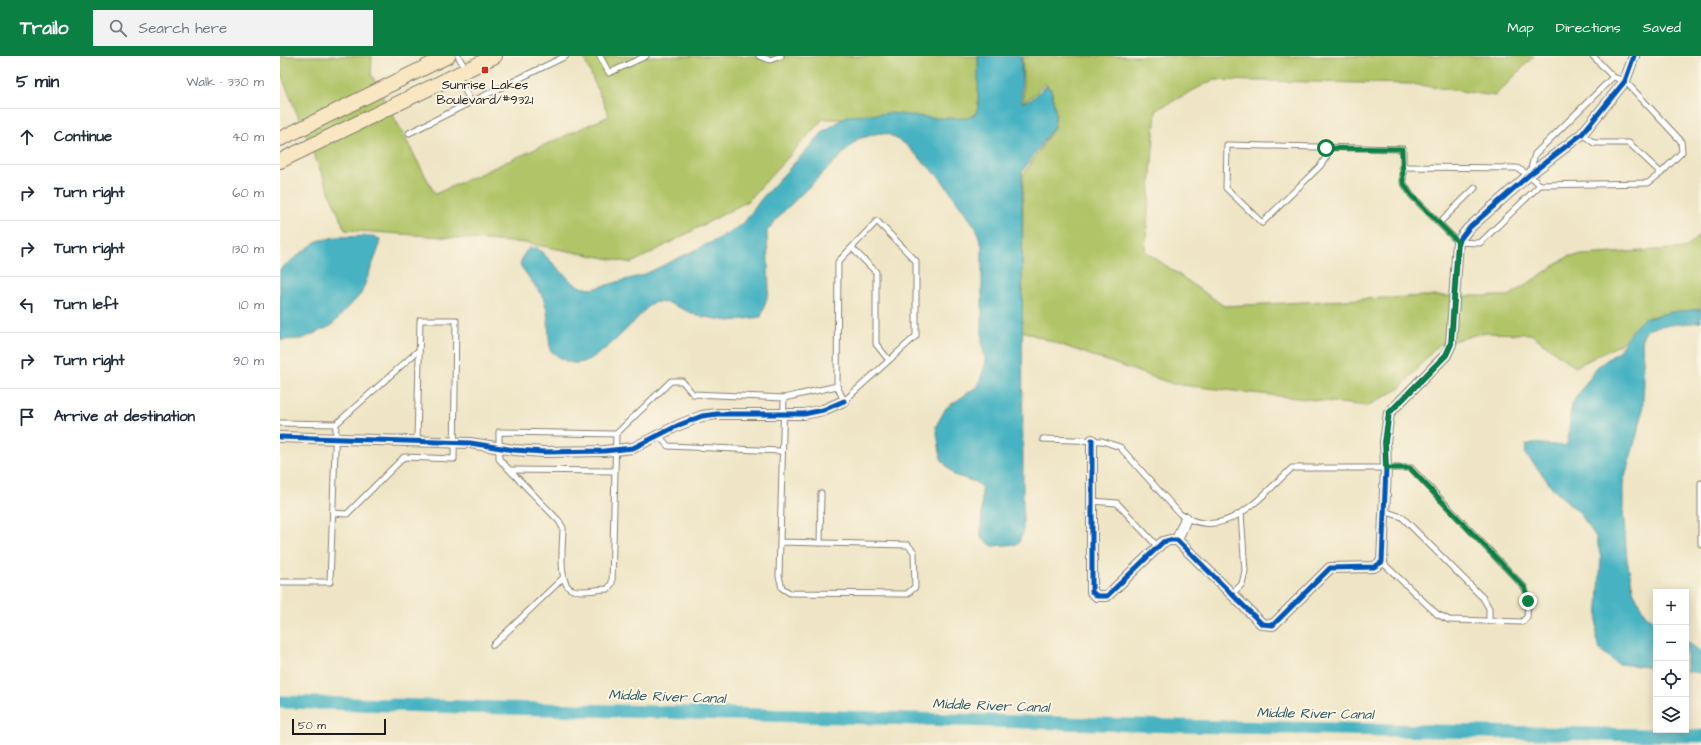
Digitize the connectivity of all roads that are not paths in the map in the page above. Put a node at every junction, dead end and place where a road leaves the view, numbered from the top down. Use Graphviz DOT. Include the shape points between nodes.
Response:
graph roads {
  1 [pos="448,56"];
  2 [pos="458,56"];
  3 [pos="494,56"];
  4 [pos="566,56"];
  5 [pos="600,56"];
  6 [pos="646,56"];
  7 [pos="758,56"];
  8 [pos="781,56"];
  9 [pos="1593,56"];
  10 [pos="1634,56"];
  11 [pos="462,72"];
  12 [pos="1613,77"];
  13 [pos="1625,81"];
  14 [pos="471,102"];
  15 [pos="409,133"];
  16 [pos="1582,134"];
  17 [pos="280,139"];
  18 [pos="1326,148"];
  19 [pos="280,161"];
  20 [pos="1402,167"];
  21 [pos="1661,173"];
  22 [pos="1529,175"];
  23 [pos="1540,185"];
  24 [pos="1475,188"];
  25 [pos="1439,223"];
  26 [pos="1458,242"];
  27 [pos="852,248"];
  28 [pos="419,350"];
  29 [pos="888,359"];
  30 [pos="837,386"];
  31 [pos="784,398"];
  32 [pos="844,401"];
  33 [pos="783,414"];
  34 [pos="280,423"];
  35 [pos="336,424"];
  36 [pos="616,434"];
  37 [pos="659,436"];
  38 [pos="280,438"];
  39 [pos="335,438"];
  40 [pos="1043,439"];
  41 [pos="1092,440"];
  42 [pos="417,441"];
  43 [pos="454,442"];
  44 [pos="498,447"];
  45 [pos="615,450"];
  46 [pos="782,451"];
  47 [pos="1386,468"];
  48 [pos="510,470"];
  49 [pos="614,471"];
  50 [pos="1701,483"];
  51 [pos="821,492"];
  52 [pos="1092,501"];
  53 [pos="1384,511"];
  54 [pos="1241,513"];
  55 [pos="333,514"];
  56 [pos="1186,518"];
  57 [pos="1177,540"];
  58 [pos="780,542"];
  59 [pos="820,543"];
  60 [pos="1701,544"];
  61 [pos="1158,547"];
  62 [pos="1382,562"];
  63 [pos="563,578"];
  64 [pos="280,582"];
  65 [pos="1232,594"];
  66 [pos="1489,621"];
  67 [pos="493,645"];
  1 -- 17 [label="street"];
  2 -- 11 [label="lane"];
  3 -- 11 [label="street"];
  4 -- 14 [label="lane"];
  5 -- 6 [label="lane" via="609,73"];
  7 -- 8 [label="lane" via="770,60"];
  9 -- 12 [label="lane"];
  10 -- 13 [label="street"];
  11 -- 14 [label="lane"];
  11 -- 19 [label="street"];
  12 -- 13 [label="lane"];
  12 -- 22 [label="lane" via="1535,154"];
  13 -- 16 [label="street"];
  13 -- 21 [label="lane" via="1681,141 1682,152"];
  14 -- 15 [label="lane"];
  16 -- 21 [label="lane" via="1594,143 1629,143"];
  16 -- 22 [label="street"];
  18 -- 18 [label="lane" via="1227,145 1226,188 1262,223 1320,166 1327,156"];
  18 -- 20 [label="lane" via="1402,149"];
  20 -- 22 [label="lane" via="1517,168"];
  20 -- 25 [label="lane" via="1403,182 1411,195"];
  21 -- 23 [label="lane" via="1648,183"];
  22 -- 23 [label="lane"];
  22 -- 26 [label="street" via="1468,229"];
  23 -- 26 [label="lane" via="1480,244"];
  24 -- 25 [label="lane"];
  25 -- 26 [label="lane"];
  26 -- 47 [label="street" via="1451,344 1446,355 1389,413 1385,442"];
  27 -- 29 [label="lane" via="876,272 876,344"];
  27 -- 29 [label="lane" via="877,221 916,261 916,336"];
  27 -- 30 [label="lane" via="838,262"];
  28 -- 35 [label="lane"];
  28 -- 42 [label="lane"];
  28 -- 43 [label="lane" via="420,320 456,320"];
  29 -- 32 [label="lane"];
  30 -- 31 [label="lane"];
  30 -- 32 [label="lane"];
  31 -- 33 [label="lane"];
  31 -- 36 [label="lane" via="693,394 682,381 671,381"];
  32 -- 33 [label="street" via="823,410 804,414"];
  33 -- 37 [label="street" via="702,416"];
  33 -- 46 [label="lane"];
  34 -- 35 [label="lane"];
  35 -- 39 [label="lane"];
  36 -- 44 [label="lane" via="499,432"];
  36 -- 45 [label="lane"];
  37 -- 45 [label="street" via="633,448"];
  37 -- 46 [label="lane" via="668,446"];
  38 -- 39 [label="street"];
  39 -- 42 [label="street"];
  39 -- 55 [label="lane"];
  40 -- 41 [label="lane"];
  41 -- 52 [label="street"];
  41 -- 56 [label="lane" via="1102,440 1120,447"];
  42 -- 43 [label="street"];
  43 -- 44 [label="street"];
  43 -- 55 [label="lane" via="454,459 404,457 346,514"];
  44 -- 45 [label="street" via="544,452"];
  44 -- 48 [label="lane" via="499,459"];
  45 -- 49 [label="lane"];
  46 -- 58 [label="lane"];
  47 -- 53 [label="street"];
  47 -- 54 [label="lane" via="1292,468"];
  47 -- 66 [label="lane" via="1410,468 1525,588 1528,601 1527,617 1522,622"];
  48 -- 49 [label="lane"];
  48 -- 63 [label="lane" via="563,528"];
  49 -- 63 [label="lane" via="612,583 608,589 574,590 567,587"];
  50 -- 60 [label="lane"];
  51 -- 59 [label="lane"];
  52 -- 61 [label="lane" via="1117,503"];
  52 -- 61 [label="street" via="1092,592 1096,596 1107,596"];
  53 -- 62 [label="street"];
  53 -- 66 [label="lane" via="1402,517 1483,598 1489,608"];
  54 -- 56 [label="lane" via="1224,522 1205,524"];
  54 -- 65 [label="lane" via="1246,571 1242,584"];
  55 -- 64 [label="lane" via="330,582"];
  56 -- 57 [label="street"];
  57 -- 61 [label="street" via="1163,542"];
  57 -- 65 [label="street"];
  58 -- 59 [label="lane"];
  58 -- 59 [label="lane" via="779,576 782,588 790,592 907,594 915,587 914,552 908,545"];
  62 -- 65 [label="street" via="1374,567 1330,568 1273,625 1262,624"];
  62 -- 66 [label="lane" via="1437,614 1449,620"];
  63 -- 67 [label="lane"];
}
